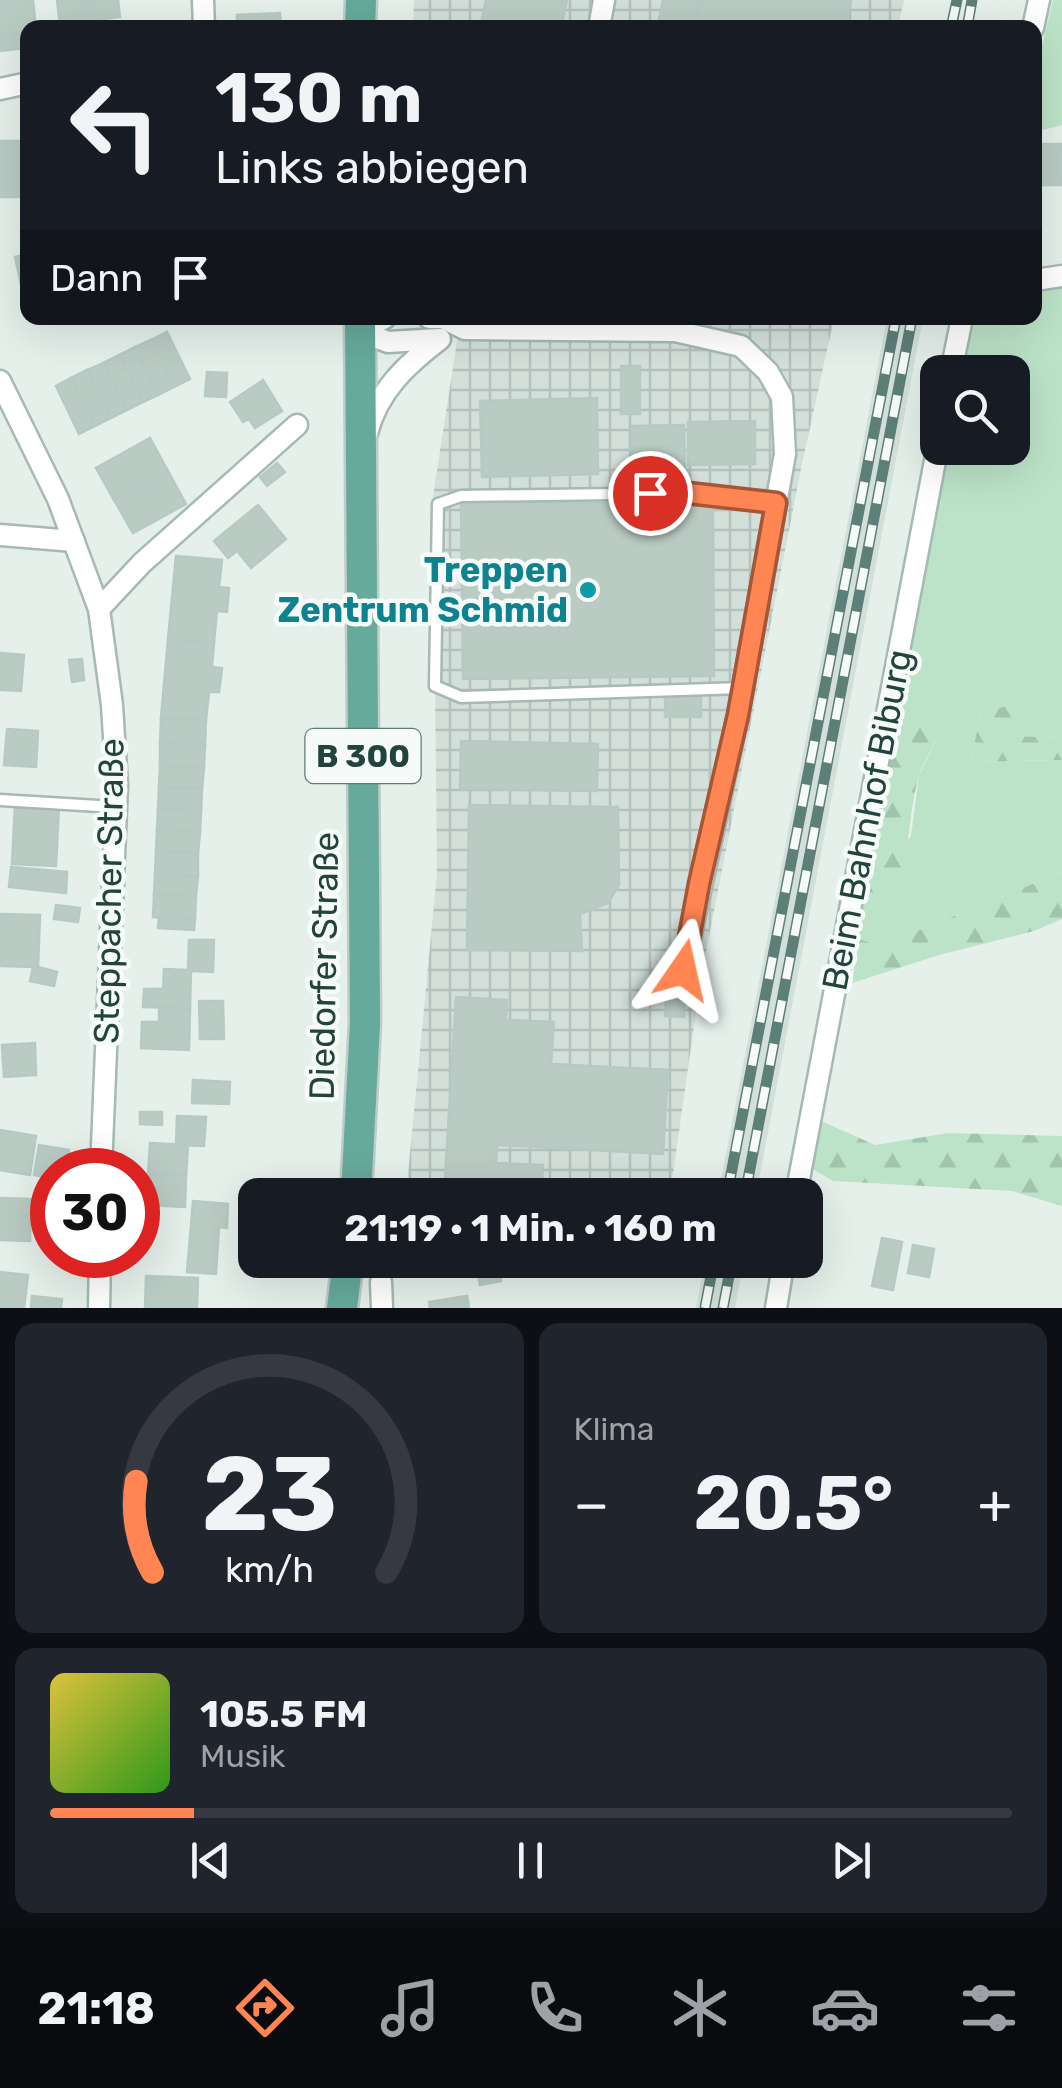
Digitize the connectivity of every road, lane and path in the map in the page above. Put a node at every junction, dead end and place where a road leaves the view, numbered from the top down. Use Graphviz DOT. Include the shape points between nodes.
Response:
graph roads {
  1 [pos="368,325"];
  2 [pos="371,325"];
  3 [pos="456,325"];
  4 [pos="575,325"];
  5 [pos="961,325"];
  6 [pos="463,329"];
  7 [pos="440,339"];
  8 [pos="955,355"];
  9 [pos="0,381"];
  10 [pos="297,424"];
  11 [pos="361,460"];
  12 [pos="934,465"];
  13 [pos="776,503"];
  14 [pos="0,535"];
  15 [pos="74,541"];
  16 [pos="100,608"];
  17 [pos="743,688"];
  18 [pos="0,800"];
  19 [pos="116,807"];
  20 [pos="683,970"];
  21 [pos="101,1148"];
  22 [pos="357,1178"];
  23 [pos="799,1178"];
  24 [pos="99,1278"];
  25 [pos="346,1278"];
  26 [pos="781,1278"];
  27 [pos="381,1282"];
  28 [pos="98,1308"];
  29 [pos="342,1308"];
  30 [pos="382,1308"];
  31 [pos="776,1308"];
  1 -- 11 [label="main road, Diedorfer Straße / B 300"];
  2 -- 7 [label="street" via="388,342"];
  3 -- 6 [label="street"];
  4 -- 6 [label="street"];
  4 -- 13 [label="street" via="674,331 741,346 782,397 785,454"];
  5 -- 8 [label="street"];
  6 -- 7 [label="street"];
  7 -- 11 [label="street" via="386,389"];
  9 -- 15 [label="street, Steppacher Straße"];
  10 -- 16 [label="street"];
  11 -- 22 [label="main road, Diedorfer Straße / B 300" via="365,1023"];
  12 -- 23 [label="street, Beim Bahnhof Biburg"];
  13 -- 17 [label="street"];
  13 -- 17 [label="lane" via="688,493 461,496 438,504 435,686 461,698"];
  14 -- 15 [label="street"];
  15 -- 16 [label="street, Steppacher Straße"];
  16 -- 19 [label="street, Steppacher Straße"];
  17 -- 20 [label="street"];
  18 -- 19 [label="lane"];
  19 -- 21 [label="street, Steppacher Straße"];
  24 -- 28 [label="street"];
  25 -- 29 [label="main road"];
  26 -- 31 [label="street"];
  27 -- 30 [label="street"];
}
